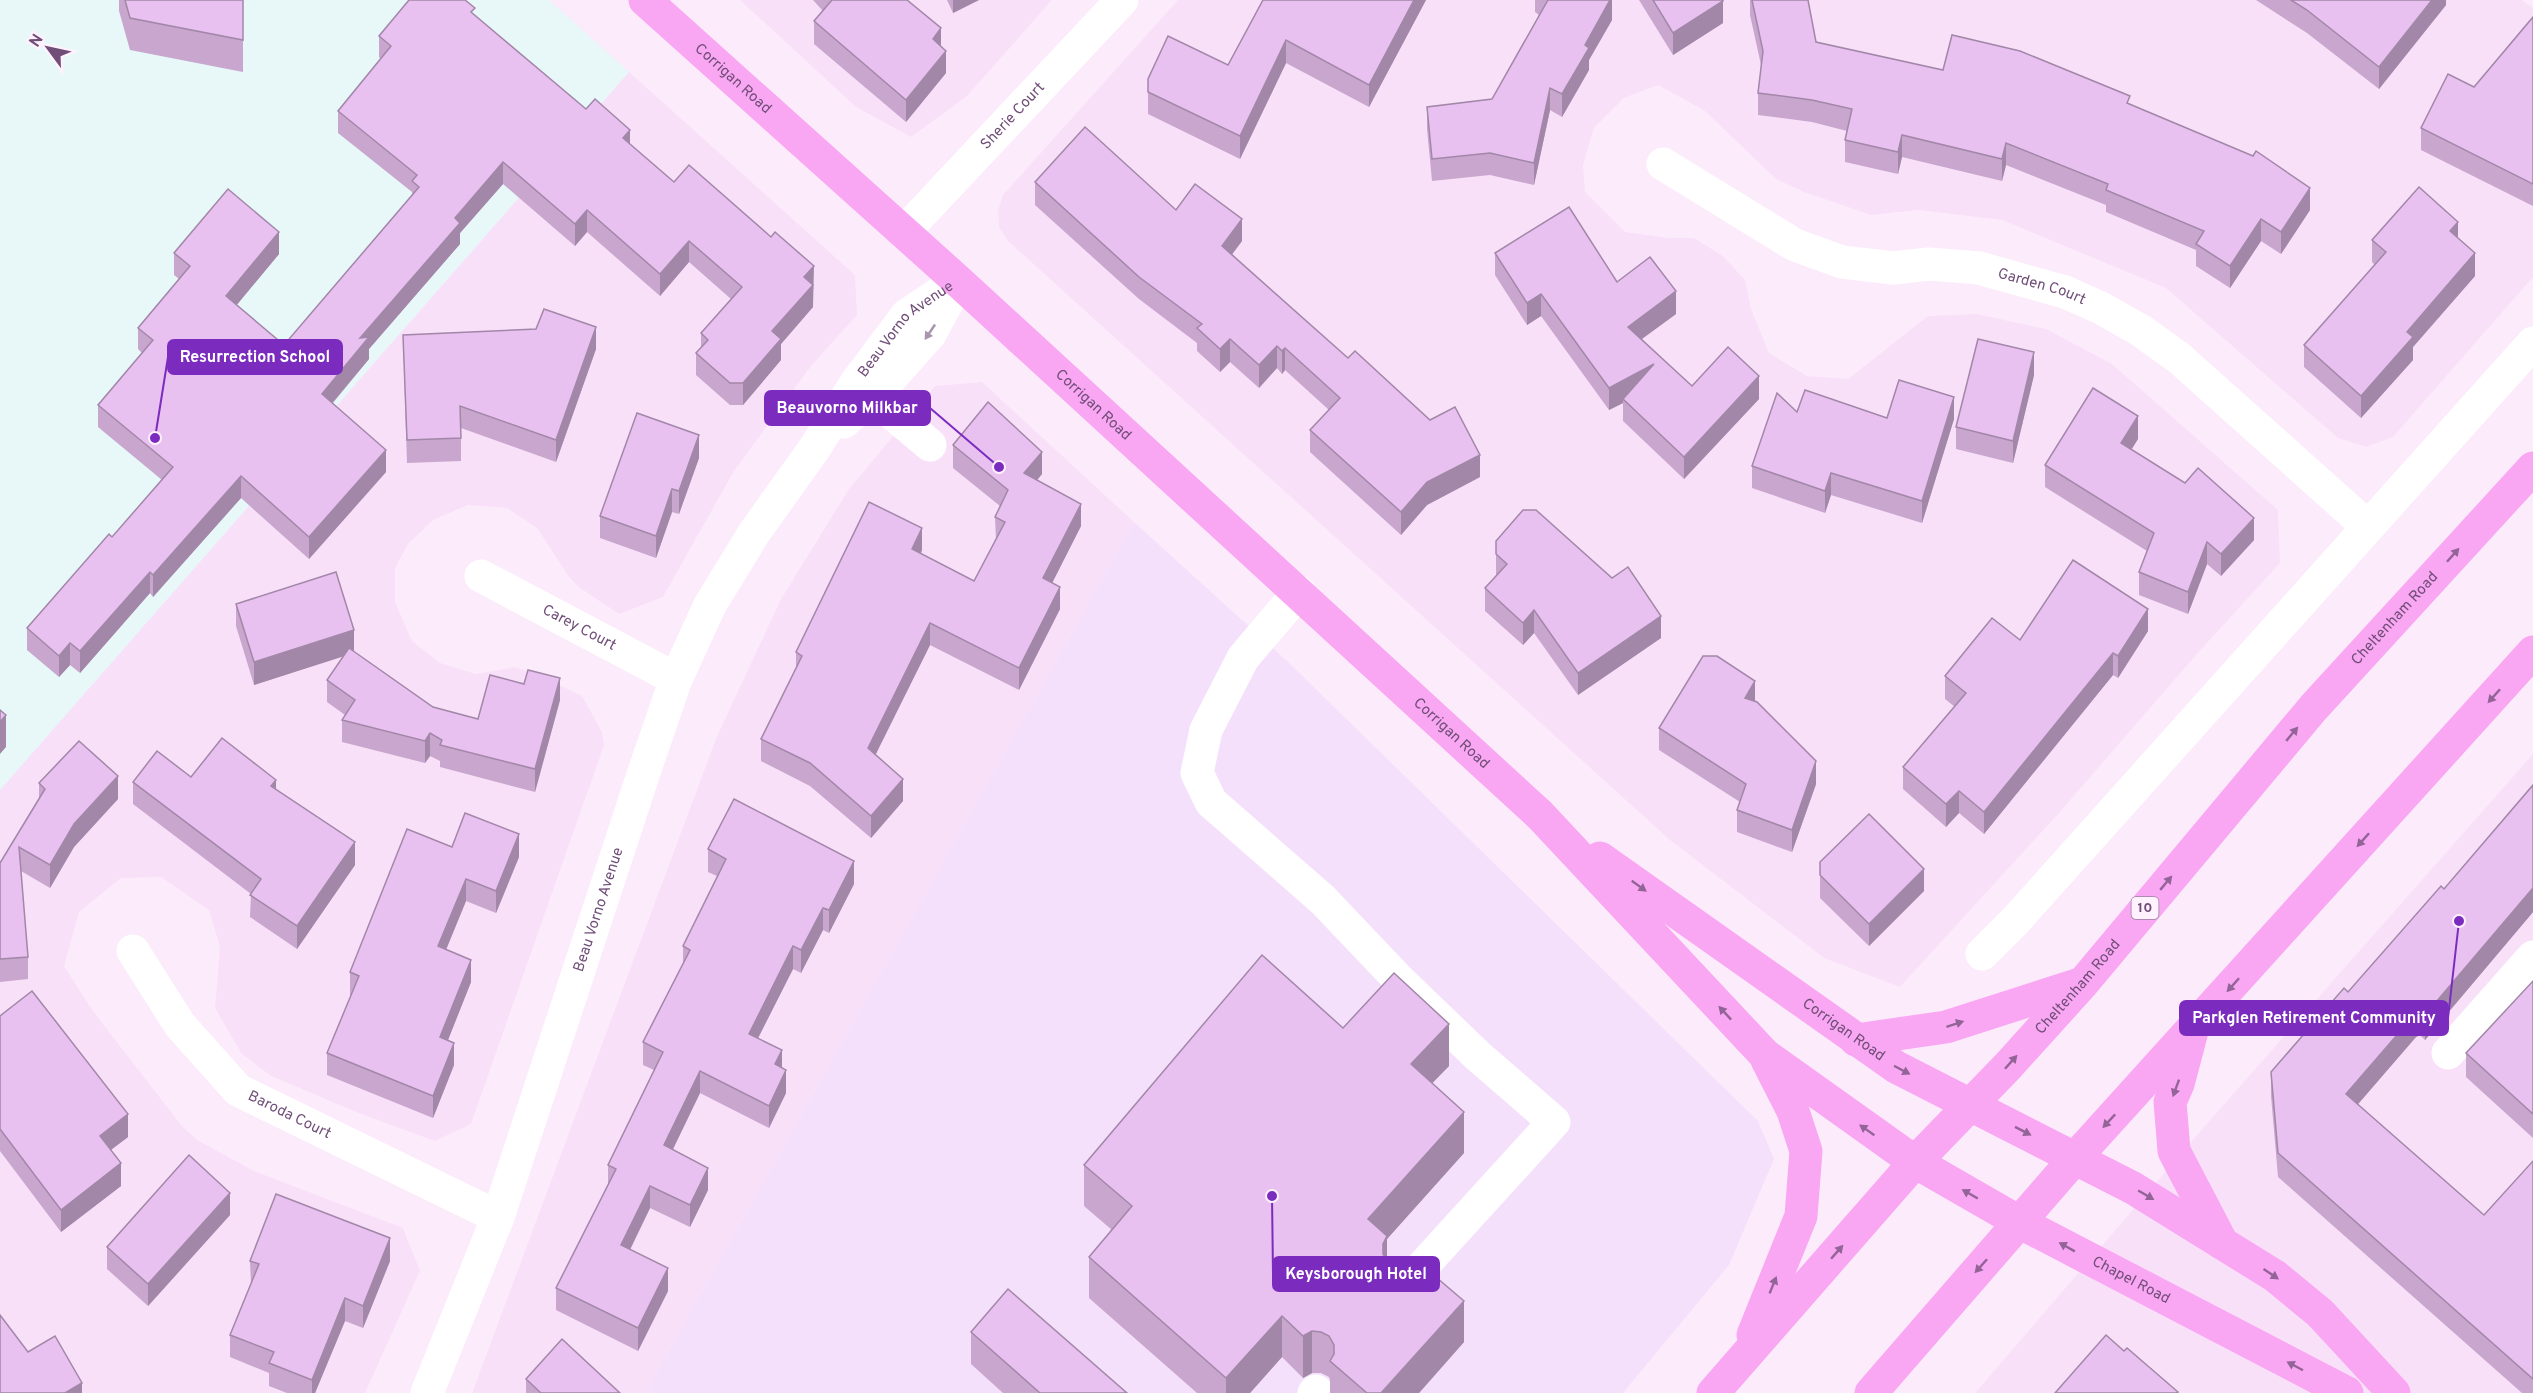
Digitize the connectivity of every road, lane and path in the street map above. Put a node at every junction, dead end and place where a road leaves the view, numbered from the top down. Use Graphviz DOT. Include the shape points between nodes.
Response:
graph roads {
  1 [pos="645,0"];
  2 [pos="1122,0"];
  3 [pos="1663,164"];
  4 [pos="904,232"];
  5 [pos="958,281"];
  6 [pos="2533,343"];
  7 [pos="864,390"];
  8 [pos="930,446"];
  9 [pos="2533,468"];
  10 [pos="2368,527"];
  11 [pos="481,576"];
  12 [pos="1299,592"];
  13 [pos="2533,652"];
  14 [pos="676,680"];
  15 [pos="1540,815"];
  16 [pos="133,951"];
  17 [pos="1982,954"];
  18 [pos="2533,957"];
  19 [pos="2083,983"];
  20 [pos="2192,1031"];
  21 [pos="1856,1040"];
  22 [pos="2448,1053"];
  23 [pos="1765,1055"];
  24 [pos="1971,1105"];
  25 [pos="2076,1157"];
  26 [pos="1915,1162"];
  27 [pos="498,1217"];
  28 [pos="2021,1223"];
  29 [pos="2222,1243"];
  30 [pos="1401,1290"];
  31 [pos="1743,1359"];
  32 [pos="427,1393"];
  33 [pos="1713,1393"];
  34 [pos="1871,1393"];
  35 [pos="2347,1393"];
  36 [pos="2394,1393"];
  1 -- 4 [label="main road, Corrigan Road"];
  2 -- 4 [label="street, Sherie Court"];
  3 -- 10 [label="street, Garden Court" via="1795,245 1842,262 1893,268 1929,264 1979,268 2065,292 2101,308 2179,358"];
  4 -- 5 [label="main road, Corrigan Road"];
  5 -- 7 [label="street, Beau Vorno Avenue" via="907,315"];
  5 -- 12 [label="main road, Corrigan Road"];
  6 -- 10 [label="street"];
  7 -- 8 [label="street"];
  7 -- 14 [label="street, Beau Vorno Avenue" via="814,449 754,533 710,605"];
  19 -- 9 [label="main road, Cheltenham Road / 10, one-way" via="2314,707"];
  10 -- 17 [label="street"];
  11 -- 14 [label="street, Carey Court"];
  12 -- 15 [label="main road, Corrigan Road"];
  12 -- 30 [label="street" via="1243,658 1206,730 1197,773 1211,802 1323,900 1461,1040 1554,1122"];
  13 -- 20 [label="main road, one-way"];
  14 -- 27 [label="street, Beau Vorno Avenue"];
  15 -- 21 [label="main road, Corrigan Road, one-way"];
  23 -- 15 [label="main road, Corrigan Road, one-way"];
  16 -- 27 [label="street, Baroda Court" via="180,1024 238,1090"];
  18 -- 22 [label="street"];
  21 -- 19 [label="main road, one-way" via="1946,1027"];
  24 -- 19 [label="main road, Cheltenham Road / 10, one-way"];
  20 -- 25 [label="main road, one-way"];
  20 -- 29 [label="main road, one-way" via="2170,1102 2174,1151"];
  21 -- 24 [label="main road, Corrigan Road, one-way" via="1896,1067"];
  26 -- 23 [label="main road, Corrigan Road, one-way"];
  31 -- 23 [label="main road, one-way" via="1801,1216 1806,1151 1793,1111"];
  24 -- 25 [label="main road, Corrigan Road, one-way"];
  24 -- 26 [label="main road, Cheltenham Road / 10"];
  25 -- 28 [label="main road"];
  25 -- 29 [label="main road, one-way"];
  28 -- 26 [label="main road, Chapel Road, one-way"];
  31 -- 26 [label="main road, Cheltenham Road / 10, one-way"];
  27 -- 32 [label="street, Beau Vorno Avenue"];
  28 -- 34 [label="main road, one-way"];
  35 -- 28 [label="main road, Chapel Road, one-way"];
  29 -- 36 [label="main road, one-way" via="2275,1276 2320,1313"];
  31 -- 33 [label="main road, Cheltenham Road / 10"];
}
